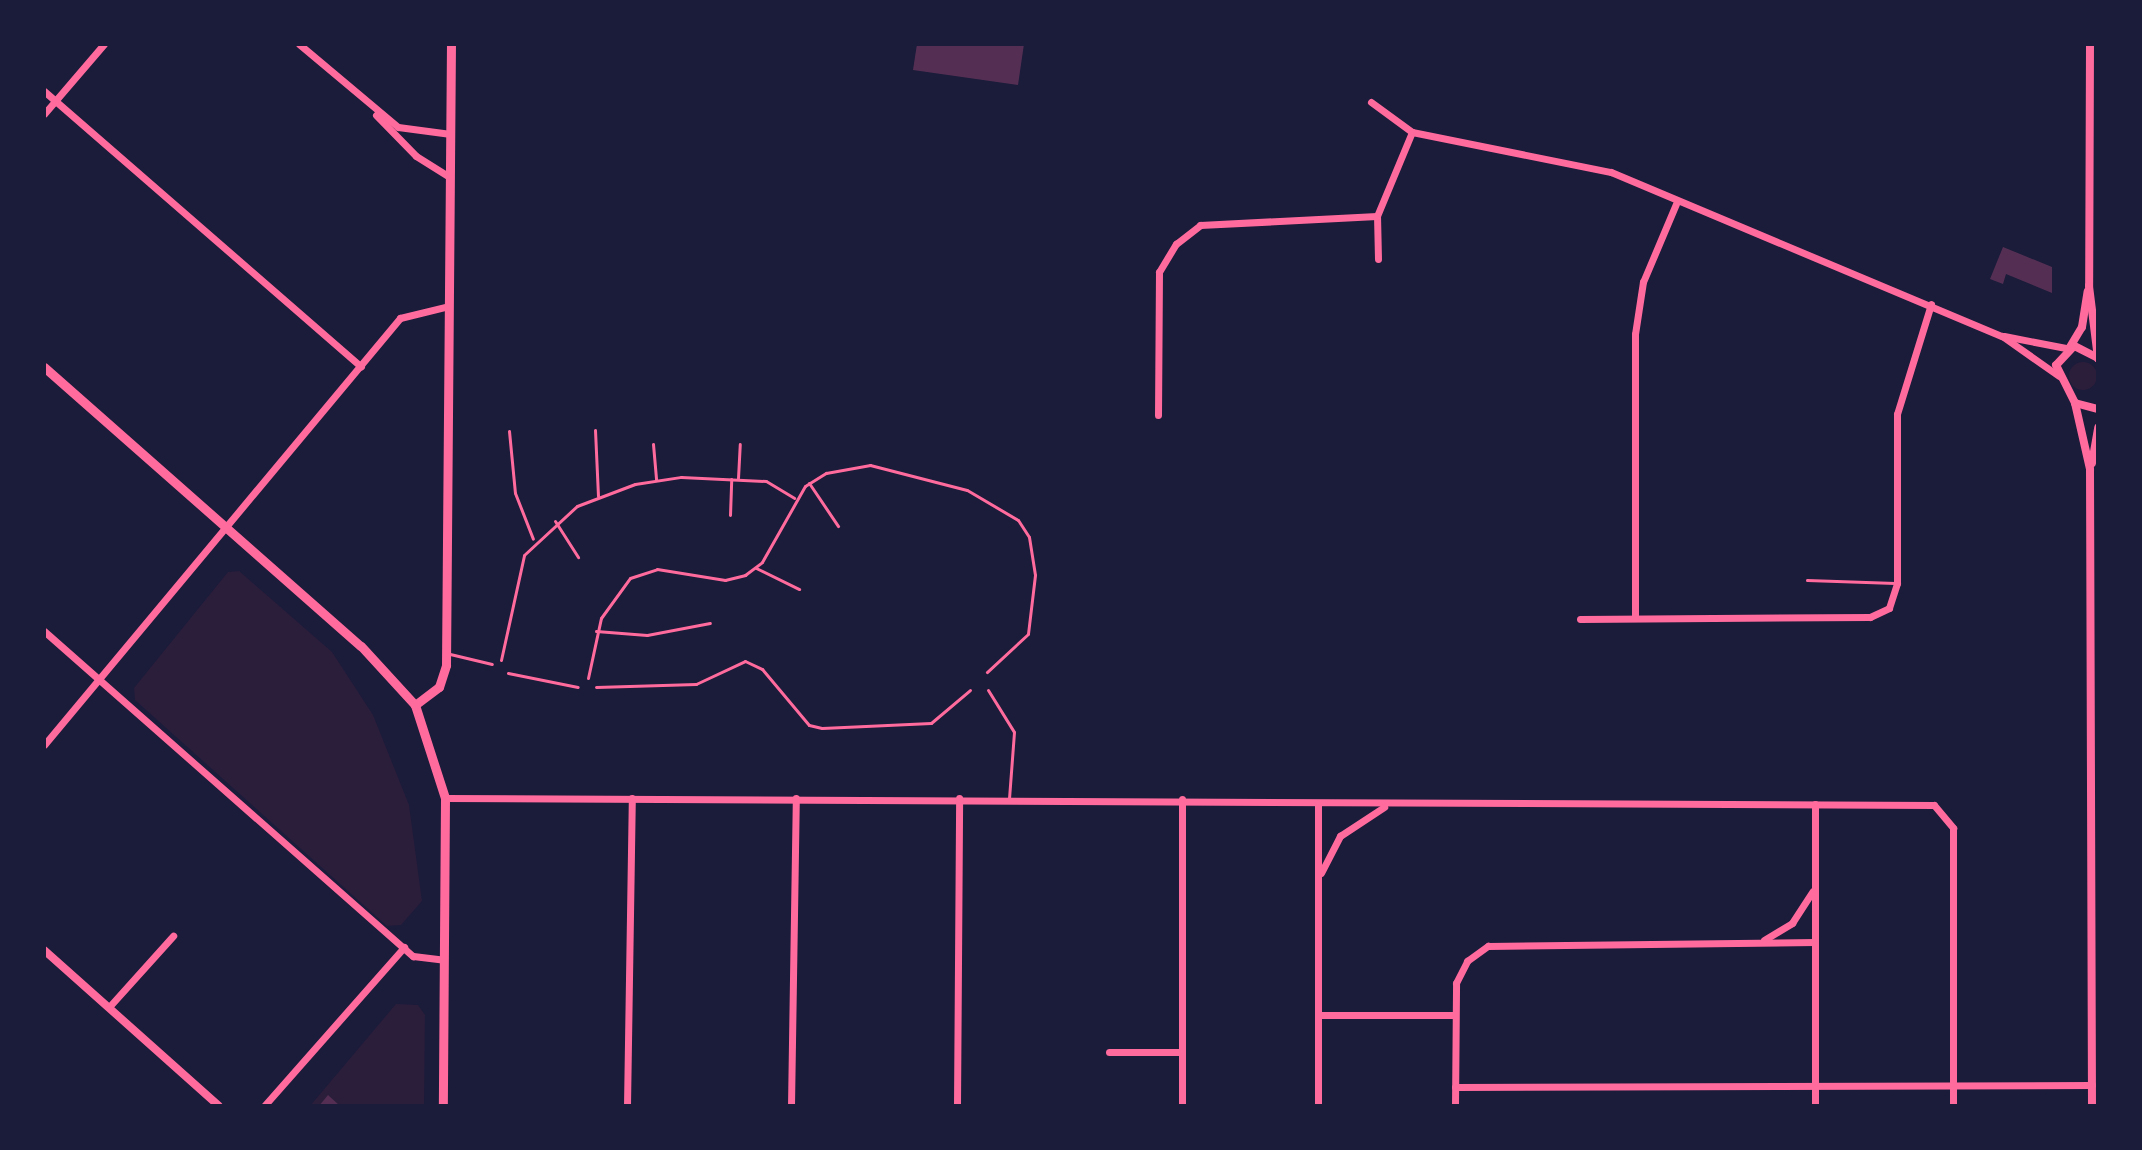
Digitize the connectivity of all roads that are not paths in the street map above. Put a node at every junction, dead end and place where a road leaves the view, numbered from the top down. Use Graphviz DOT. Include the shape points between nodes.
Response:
graph roads {
  1 [pos="104,44"];
  2 [pos="299,44"];
  3 [pos="451,44"];
  4 [pos="2090,44"];
  5 [pos="44,91"];
  6 [pos="55,101"];
  7 [pos="1371,102"];
  8 [pos="373,110"];
  9 [pos="44,114"];
  10 [pos="1412,132"];
  11 [pos="451,134"];
  12 [pos="450,177"];
  13 [pos="1676,204"];
  14 [pos="1377,216"];
  15 [pos="1378,259"];
  16 [pos="2089,286"];
  17 [pos="1931,304"];
  18 [pos="449,306"];
  19 [pos="2002,336"];
  20 [pos="2068,347"];
  21 [pos="2098,360"];
  22 [pos="44,367"];
  23 [pos="361,367"];
  24 [pos="2059,376"];
  25 [pos="2075,403"];
  26 [pos="2098,409"];
  27 [pos="1158,415"];
  28 [pos="2098,428"];
  29 [pos="595,430"];
  30 [pos="509,431"];
  31 [pos="653,444"];
  32 [pos="740,444"];
  33 [pos="2090,469"];
  34 [pos="731,478"];
  35 [pos="738,478"];
  36 [pos="656,480"];
  37 [pos="809,483"];
  38 [pos="598,497"];
  39 [pos="795,499"];
  40 [pos="730,515"];
  41 [pos="555,521"];
  42 [pos="838,526"];
  43 [pos="228,527"];
  44 [pos="533,539"];
  45 [pos="578,557"];
  46 [pos="756,568"];
  47 [pos="1807,580"];
  48 [pos="1897,583"];
  49 [pos="799,589"];
  50 [pos="1635,617"];
  51 [pos="1580,619"];
  52 [pos="710,623"];
  53 [pos="44,631"];
  54 [pos="596,631"];
  55 [pos="446,653"];
  56 [pos="501,660"];
  57 [pos="492,664"];
  58 [pos="987,672"];
  59 [pos="508,673"];
  60 [pos="588,678"];
  61 [pos="100,681"];
  62 [pos="578,687"];
  63 [pos="596,687"];
  64 [pos="970,690"];
  65 [pos="988,690"];
  66 [pos="415,705"];
  67 [pos="2094,710"];
  68 [pos="44,745"];
  69 [pos="445,798"];
  70 [pos="632,798"];
  71 [pos="796,798"];
  72 [pos="959,798"];
  73 [pos="1009,798"];
  74 [pos="1182,799"];
  75 [pos="1318,803"];
  76 [pos="1815,804"];
  77 [pos="1394,805"];
  78 [pos="1815,884"];
  79 [pos="1318,887"];
  80 [pos="173,936"];
  81 [pos="1754,942"];
  82 [pos="1815,942"];
  83 [pos="404,947"];
  84 [pos="46,956"];
  85 [pos="444,960"];
  86 [pos="109,1007"];
  87 [pos="1318,1015"];
  88 [pos="1455,1015"];
  89 [pos="1109,1052"];
  90 [pos="1182,1052"];
  91 [pos="2092,1085"];
  92 [pos="1815,1086"];
  93 [pos="1953,1086"];
  94 [pos="1455,1087"];
  95 [pos="219,1106"];
  96 [pos="264,1106"];
  97 [pos="443,1106"];
  98 [pos="627,1106"];
  99 [pos="791,1106"];
  100 [pos="957,1106"];
  101 [pos="1182,1106"];
  102 [pos="1318,1106"];
  103 [pos="1455,1106"];
  104 [pos="1815,1106"];
  105 [pos="1953,1106"];
  106 [pos="2092,1106"];
  1 -- 6 [label="street"];
  2 -- 8 [label="street"];
  3 -- 11 [label="main road"];
  4 -- 16 [label="street"];
  5 -- 6 [label="street"];
  6 -- 9 [label="street"];
  6 -- 23 [label="street"];
  7 -- 10 [label="street"];
  8 -- 11 [label="street" via="414,135"];
  8 -- 12 [label="street" via="416,156"];
  10 -- 13 [label="street" via="1611,172"];
  10 -- 14 [label="street"];
  11 -- 12 [label="main road"];
  12 -- 18 [label="main road"];
  13 -- 17 [label="street"];
  13 -- 50 [label="street" via="1643,282 1635,334"];
  14 -- 15 [label="street"];
  14 -- 27 [label="street" via="1200,225 1176,244 1159,272"];
  16 -- 20 [label="street" via="2082,327"];
  16 -- 21 [label="street"];
  17 -- 19 [label="street"];
  17 -- 48 [label="street" via="1897,414"];
  18 -- 23 [label="street" via="410,311"];
  18 -- 55 [label="main road"];
  19 -- 20 [label="street"];
  19 -- 24 [label="street"];
  20 -- 21 [label="street" via="2086,348"];
  20 -- 24 [label="street" via="2057,361"];
  22 -- 43 [label="main road"];
  23 -- 43 [label="street"];
  24 -- 25 [label="street"];
  25 -- 26 [label="street"];
  25 -- 33 [label="street"];
  28 -- 33 [label="street"];
  29 -- 38 [label="lane"];
  30 -- 44 [label="lane" via="515,493"];
  31 -- 36 [label="lane"];
  32 -- 35 [label="lane"];
  33 -- 67 [label="street"];
  34 -- 35 [label="lane"];
  34 -- 36 [label="lane"];
  34 -- 40 [label="lane"];
  35 -- 39 [label="lane" via="776,484"];
  36 -- 38 [label="lane"];
  37 -- 39 [label="lane"];
  37 -- 42 [label="lane"];
  37 -- 58 [label="lane" via="826,473 879,466 967,490 1018,520 1034,560 1031,625 1023,641"];
  38 -- 41 [label="lane"];
  39 -- 46 [label="lane"];
  41 -- 44 [label="lane"];
  41 -- 45 [label="lane"];
  43 -- 61 [label="street"];
  43 -- 66 [label="main road" via="381,664"];
  44 -- 56 [label="lane" via="512,587"];
  46 -- 49 [label="lane"];
  46 -- 54 [label="lane" via="725,580 647,570 614,593"];
  47 -- 48 [label="lane"];
  48 -- 50 [label="street" via="1889,608 1870,617"];
  50 -- 51 [label="street"];
  52 -- 54 [label="lane" via="647,635"];
  53 -- 61 [label="street"];
  54 -- 60 [label="lane"];
  55 -- 57 [label="lane"];
  55 -- 66 [label="main road" via="442,683"];
  59 -- 62 [label="lane"];
  61 -- 68 [label="street"];
  61 -- 83 [label="street"];
  63 -- 64 [label="lane" via="696,684 727,665 754,663 809,725 822,728 931,723"];
  65 -- 73 [label="lane" via="1014,732"];
  66 -- 69 [label="main road"];
  67 -- 91 [label="street"];
  69 -- 70 [label="street"];
  69 -- 85 [label="main road"];
  70 -- 71 [label="street"];
  70 -- 98 [label="street"];
  71 -- 72 [label="street"];
  71 -- 99 [label="street"];
  72 -- 73 [label="street"];
  72 -- 100 [label="street"];
  73 -- 74 [label="street"];
  74 -- 75 [label="street"];
  74 -- 90 [label="street"];
  75 -- 77 [label="street"];
  75 -- 79 [label="street"];
  76 -- 77 [label="street"];
  76 -- 78 [label="street"];
  76 -- 93 [label="street" via="1929,804 1945,811 1953,828"];
  77 -- 79 [label="street" via="1340,836"];
  78 -- 81 [label="street" via="1792,923"];
  78 -- 82 [label="street"];
  79 -- 87 [label="street"];
  80 -- 86 [label="street"];
  81 -- 82 [label="street"];
  81 -- 88 [label="street" via="1496,944 1462,968"];
  82 -- 92 [label="street"];
  83 -- 85 [label="street" via="424,960"];
  83 -- 96 [label="street"];
  84 -- 86 [label="street"];
  85 -- 97 [label="main road"];
  86 -- 95 [label="street"];
  87 -- 88 [label="street"];
  87 -- 102 [label="street"];
  88 -- 94 [label="street"];
  89 -- 90 [label="street"];
  90 -- 101 [label="street"];
  91 -- 93 [label="street"];
  91 -- 106 [label="street"];
  92 -- 93 [label="street"];
  92 -- 94 [label="street"];
  92 -- 104 [label="street"];
  93 -- 105 [label="street"];
  94 -- 103 [label="street"];
}
